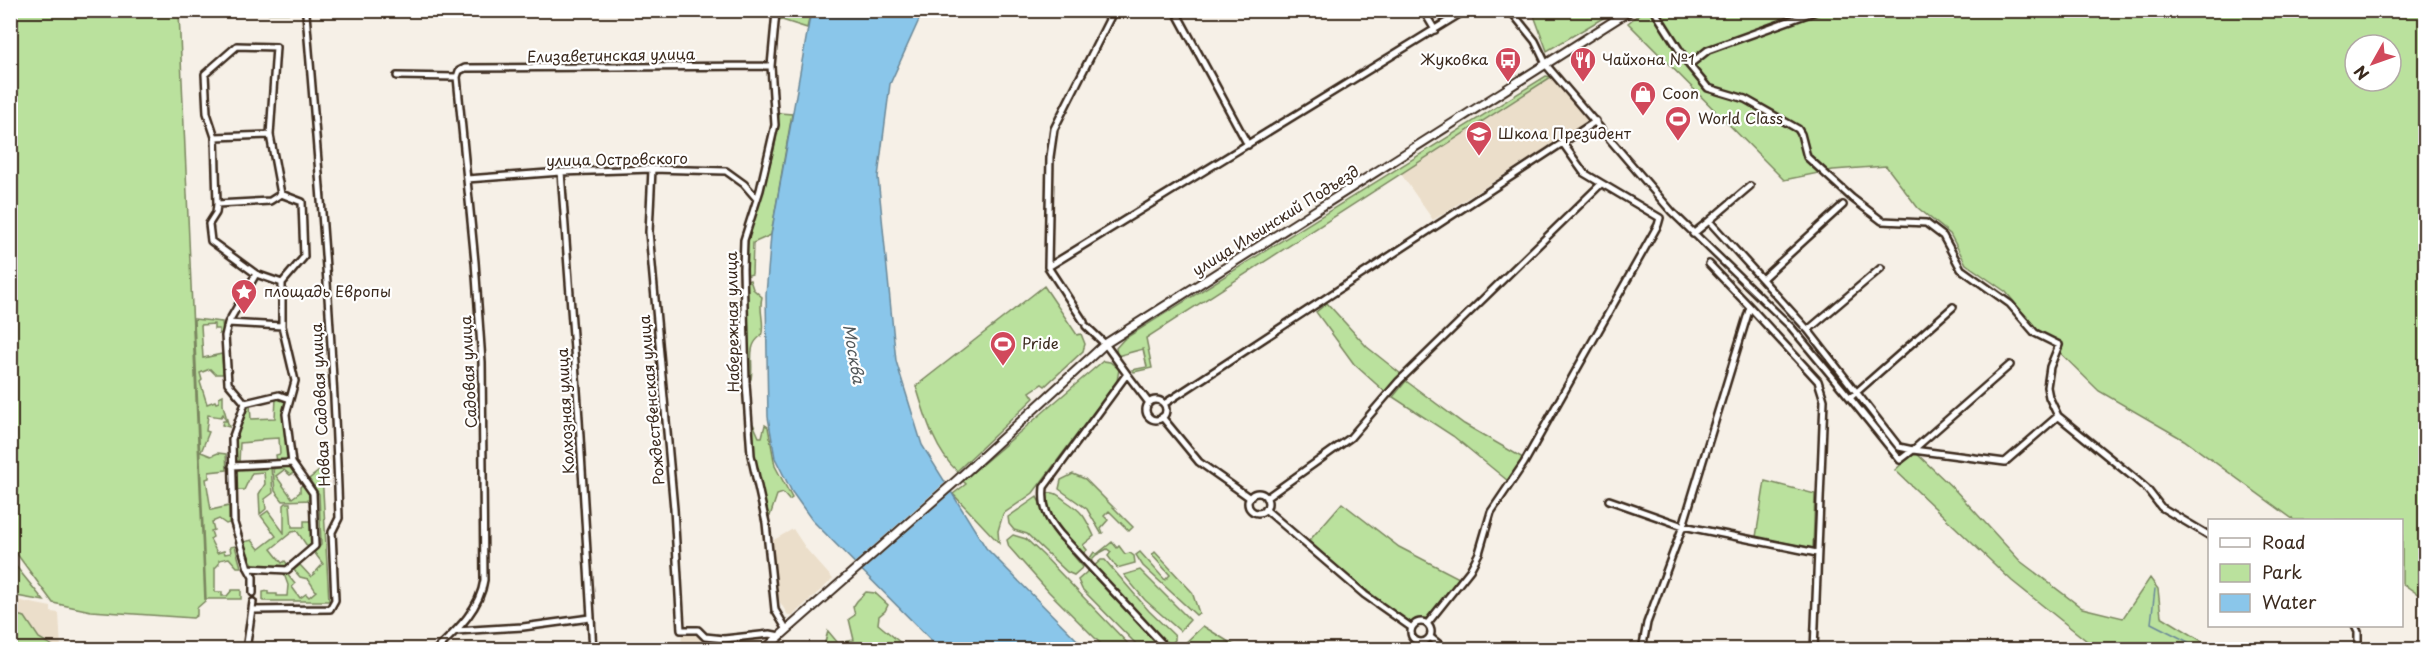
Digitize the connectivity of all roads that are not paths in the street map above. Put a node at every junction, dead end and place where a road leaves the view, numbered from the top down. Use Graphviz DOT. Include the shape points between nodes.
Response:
graph roads {
  1 [pos="1114,10"];
  2 [pos="1175,10"];
  3 [pos="1423,10"];
  4 [pos="1466,10"];
  5 [pos="1510,10"];
  6 [pos="1631,10"];
  7 [pos="1654,10"];
  8 [pos="1819,10"];
  9 [pos="776,12"];
  10 [pos="306,14"];
  11 [pos="1435,30"];
  12 [pos="1689,65"];
  13 [pos="771,66"];
  14 [pos="1547,66"];
  15 [pos="397,76"];
  16 [pos="457,77"];
  17 [pos="1596,121"];
  18 [pos="270,135"];
  19 [pos="215,137"];
  20 [pos="1562,142"];
  21 [pos="1248,145"];
  22 [pos="652,169"];
  23 [pos="561,172"];
  24 [pos="466,179"];
  25 [pos="1600,184"];
  26 [pos="1750,186"];
  27 [pos="280,194"];
  28 [pos="757,199"];
  29 [pos="216,204"];
  30 [pos="1843,205"];
  31 [pos="1709,220"];
  32 [pos="1693,234"];
  33 [pos="1709,264"];
  34 [pos="1048,267"];
  35 [pos="1881,268"];
  36 [pos="256,274"];
  37 [pos="1763,278"];
  38 [pos="282,283"];
  39 [pos="1750,307"];
  40 [pos="1953,307"];
  41 [pos="228,323"];
  42 [pos="282,326"];
  43 [pos="1808,330"];
  44 [pos="1105,344"];
  45 [pos="2010,365"];
  46 [pos="1127,374"];
  47 [pos="1855,392"];
  48 [pos="1850,398"];
  49 [pos="290,399"];
  50 [pos="1149,402"];
  51 [pos="244,403"];
  52 [pos="1164,404"];
  53 [pos="2058,416"];
  54 [pos="1161,417"];
  55 [pos="1913,450"];
  56 [pos="292,463"];
  57 [pos="232,466"];
  58 [pos="1250,498"];
  59 [pos="1266,498"];
  60 [pos="1609,500"];
  61 [pos="1265,510"];
  62 [pos="1683,526"];
  63 [pos="2208,535"];
  64 [pos="1817,553"];
  65 [pos="248,568"];
  66 [pos="253,593"];
  67 [pos="253,602"];
  68 [pos="253,610"];
  69 [pos="590,618"];
  70 [pos="1426,624"];
  71 [pos="2356,627"];
  72 [pos="1413,628"];
  73 [pos="787,630"];
  74 [pos="456,631"];
  75 [pos="780,636"];
  76 [pos="1430,637"];
  77 [pos="775,646"];
  78 [pos="246,650"];
  79 [pos="436,650"];
  80 [pos="593,650"];
  81 [pos="764,650"];
  82 [pos="1168,650"];
  83 [pos="1446,650"];
  84 [pos="1642,650"];
  85 [pos="1814,650"];
  86 [pos="2358,650"];
  1 -- 34 [label="street" via="1054,129"];
  2 -- 21 [label="street"];
  3 -- 11 [label="street"];
  4 -- 11 [label="street"];
  5 -- 14 [label="street" via="1535,41"];
  6 -- 14 [label="main road, улица Ильинский Подъезд"];
  7 -- 12 [label="street"];
  8 -- 12 [label="street" via="1708,50"];
  9 -- 13 [label="street, Набережная улица"];
  10 -- 68 [label="street, Новая Садовая улица" via="336,425 339,518 332,532 335,600 330,609"];
  11 -- 21 [label="street"];
  12 -- 53 [label="street" via="1708,88 1745,99 1798,129 1807,157 1882,221 1926,223 1943,236 1961,269 2010,304 2035,333 2059,345 2047,387"];
  13 -- 16 [label="street, Елизаветинская улица" via="465,68"];
  13 -- 28 [label="street, Набережная улица" via="775,125"];
  14 -- 17 [label="street"];
  14 -- 44 [label="main road, улица Ильинский Подъезд"];
  15 -- 16 [label="street"];
  16 -- 24 [label="street, Садовая улица"];
  17 -- 20 [label="street"];
  17 -- 32 [label="street"];
  18 -- 19 [label="street"];
  18 -- 19 [label="street" via="276,47 237,46 206,74 207,113"];
  18 -- 27 [label="street"];
  19 -- 29 [label="street"];
  20 -- 25 [label="street" via="1584,173"];
  20 -- 52 [label="street"];
  21 -- 34 [label="street"];
  22 -- 23 [label="street, улица Островского"];
  22 -- 28 [label="street, улица Островского" via="726,171"];
  22 -- 75 [label="street, Рождественская улица" via="649,232 681,630 698,630 705,637 724,639"];
  23 -- 24 [label="street, улица Островского"];
  23 -- 69 [label="street, Колхозная улица"];
  24 -- 74 [label="street, Садовая улица" via="482,362 484,580 478,602"];
  25 -- 59 [label="street" via="1399,381 1350,438"];
  25 -- 70 [label="street" via="1660,218 1658,225 1524,463 1491,512 1470,570"];
  26 -- 31 [label="street"];
  27 -- 29 [label="street" via="270,201"];
  27 -- 38 [label="street" via="302,202 304,257"];
  28 -- 73 [label="street, Набережная улица" via="743,250 751,455 766,523 775,610"];
  29 -- 36 [label="street" via="209,224 211,241"];
  30 -- 37 [label="street"];
  31 -- 32 [label="street"];
  31 -- 37 [label="street"];
  32 -- 48 [label="street" via="1791,327"];
  33 -- 39 [label="street"];
  34 -- 44 [label="street" via="1085,324"];
  35 -- 43 [label="street"];
  36 -- 38 [label="street"];
  36 -- 41 [label="street"];
  37 -- 43 [label="street"];
  38 -- 42 [label="street"];
  39 -- 62 [label="street"];
  39 -- 64 [label="street" via="1818,381 1824,400"];
  40 -- 47 [label="street"];
  41 -- 42 [label="street"];
  41 -- 51 [label="street" via="228,383"];
  42 -- 49 [label="street" via="295,381"];
  43 -- 47 [label="street"];
  44 -- 46 [label="street"];
  44 -- 73 [label="main road, улица Ильинский Подъезд"];
  45 -- 55 [label="street"];
  46 -- 50 [label="street"];
  46 -- 82 [label="street" via="1044,486 1043,499 1047,516 1060,534"];
  47 -- 48 [label="street"];
  47 -- 55 [label="street" via="1899,447"];
  48 -- 55 [label="street" via="1900,460"];
  49 -- 51 [label="street" via="279,395"];
  49 -- 56 [label="street" via="286,414"];
  50 -- 52 [label="street" via="1158,400"];
  50 -- 54 [label="street" via="1147,414 1155,419"];
  51 -- 57 [label="street" via="232,440"];
  52 -- 54 [label="street"];
  53 -- 55 [label="street" via="2005,462"];
  53 -- 63 [label="street" via="2147,489 2161,507"];
  54 -- 58 [label="street" via="1199,462"];
  56 -- 57 [label="street"];
  56 -- 65 [label="street" via="313,493 315,546 287,570"];
  57 -- 65 [label="street" via="234,523"];
  58 -- 59 [label="street" via="1256,494"];
  58 -- 61 [label="street" via="1251,510"];
  59 -- 61 [label="street"];
  60 -- 62 [label="street"];
  61 -- 72 [label="street" via="1365,595"];
  62 -- 64 [label="street"];
  62 -- 84 [label="street" via="1647,623"];
  64 -- 85 [label="street"];
  65 -- 66 [label="street" via="253,577"];
  67 -- 68 [label="street"];
  68 -- 78 [label="street"];
  69 -- 74 [label="street"];
  69 -- 80 [label="street, Колхозная улица"];
  70 -- 72 [label="street"];
  70 -- 76 [label="street"];
  71 -- 86 [label="street"];
  72 -- 76 [label="street" via="1412,635 1418,642"];
  73 -- 75 [label="main road, улица Ильинский Подъезд"];
  74 -- 79 [label="street, Садовая улица"];
  75 -- 77 [label="main road, улица Ильинский Подъезд"];
  76 -- 83 [label="street"];
  77 -- 81 [label="main road, улица Ильинский Подъезд"];
}
